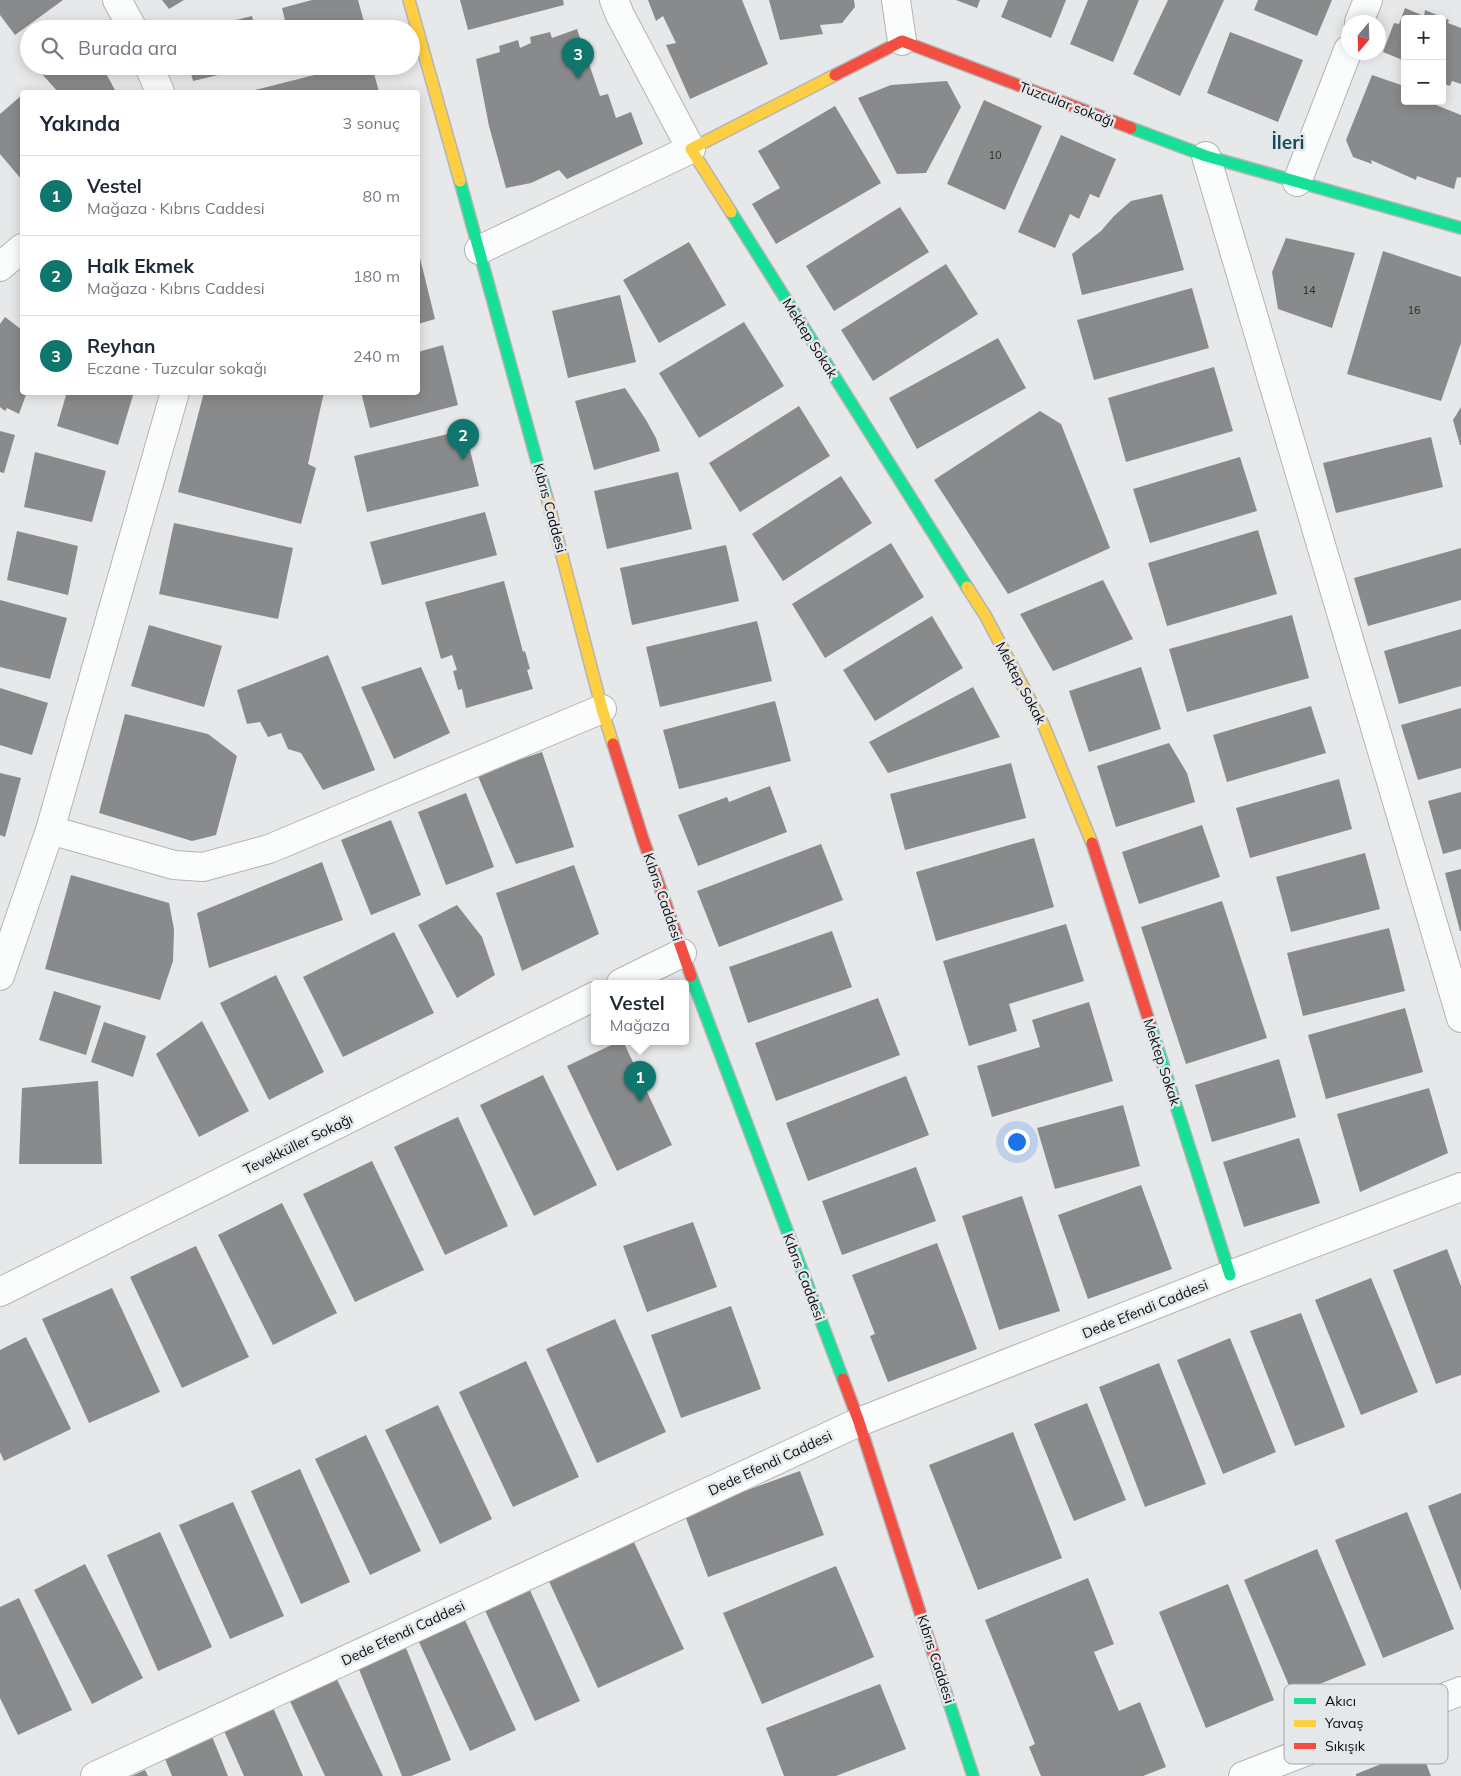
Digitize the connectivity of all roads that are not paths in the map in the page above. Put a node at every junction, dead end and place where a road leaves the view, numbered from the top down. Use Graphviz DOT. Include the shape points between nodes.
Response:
graph roads {
  1 [pos="117,0"];
  2 [pos="409,0"];
  3 [pos="614,0"];
  4 [pos="896,0"];
  5 [pos="1368,0"];
  6 [pos="1362,15"];
  7 [pos="128,20"];
  8 [pos="415,20"];
  9 [pos="420,39"];
  10 [pos="902,41"];
  11 [pos="1344,60"];
  12 [pos="153,75"];
  13 [pos="159,90"];
  14 [pos="691,149"];
  15 [pos="1206,156"];
  16 [pos="1297,182"];
  17 [pos="1461,228"];
  18 [pos="20,250"];
  19 [pos="479,250"];
  20 [pos="0,267"];
  21 [pos="175,395"];
  22 [pos="602,709"];
  23 [pos="50,830"];
  24 [pos="682,953"];
  25 [pos="0,976"];
  26 [pos="627,980"];
  27 [pos="591,998"];
  28 [pos="1461,1018"];
  29 [pos="1461,1186"];
  30 [pos="1230,1275"];
  31 [pos="0,1292"];
  32 [pos="859,1422"];
  33 [pos="1461,1691"];
  34 [pos="1448,1696"];
  35 [pos="1284,1760"];
  36 [pos="95,1776"];
  37 [pos="973,1776"];
  38 [pos="1243,1776"];
  1 -- 7 [label="street"];
  2 -- 8 [label="street, Kıbrıs Caddesi"];
  3 -- 14 [label="street"];
  4 -- 10 [label="street"];
  5 -- 6 [label="street"];
  9 -- 19 [label="street, Kıbrıs Caddesi"];
  10 -- 14 [label="street"];
  10 -- 15 [label="street, Tuzcular sokağı"];
  11 -- 16 [label="street"];
  12 -- 13 [label="street"];
  14 -- 19 [label="street"];
  14 -- 30 [label="street, Mektep Sokak" via="985,615 1042,724 1090,836"];
  15 -- 16 [label="street, Tuzcular sokağı"];
  15 -- 28 [label="street"];
  16 -- 17 [label="street, Tuzcular sokağı"];
  18 -- 20 [label="street"];
  19 -- 22 [label="street, Kıbrıs Caddesi"];
  21 -- 23 [label="street"];
  22 -- 23 [label="street" via="269,849 203,867 174,865"];
  22 -- 24 [label="street, Kıbrıs Caddesi"];
  23 -- 25 [label="street"];
  24 -- 26 [label="street"];
  24 -- 32 [label="street, Kıbrıs Caddesi"];
  27 -- 31 [label="street, Tevekküller Sokağı"];
  29 -- 30 [label="street, Dede Efendi Caddesi"];
  30 -- 32 [label="street, Dede Efendi Caddesi"];
  32 -- 36 [label="street, Dede Efendi Caddesi"];
  32 -- 37 [label="street, Kıbrıs Caddesi"];
  33 -- 34 [label="street"];
  35 -- 38 [label="street"];
}
